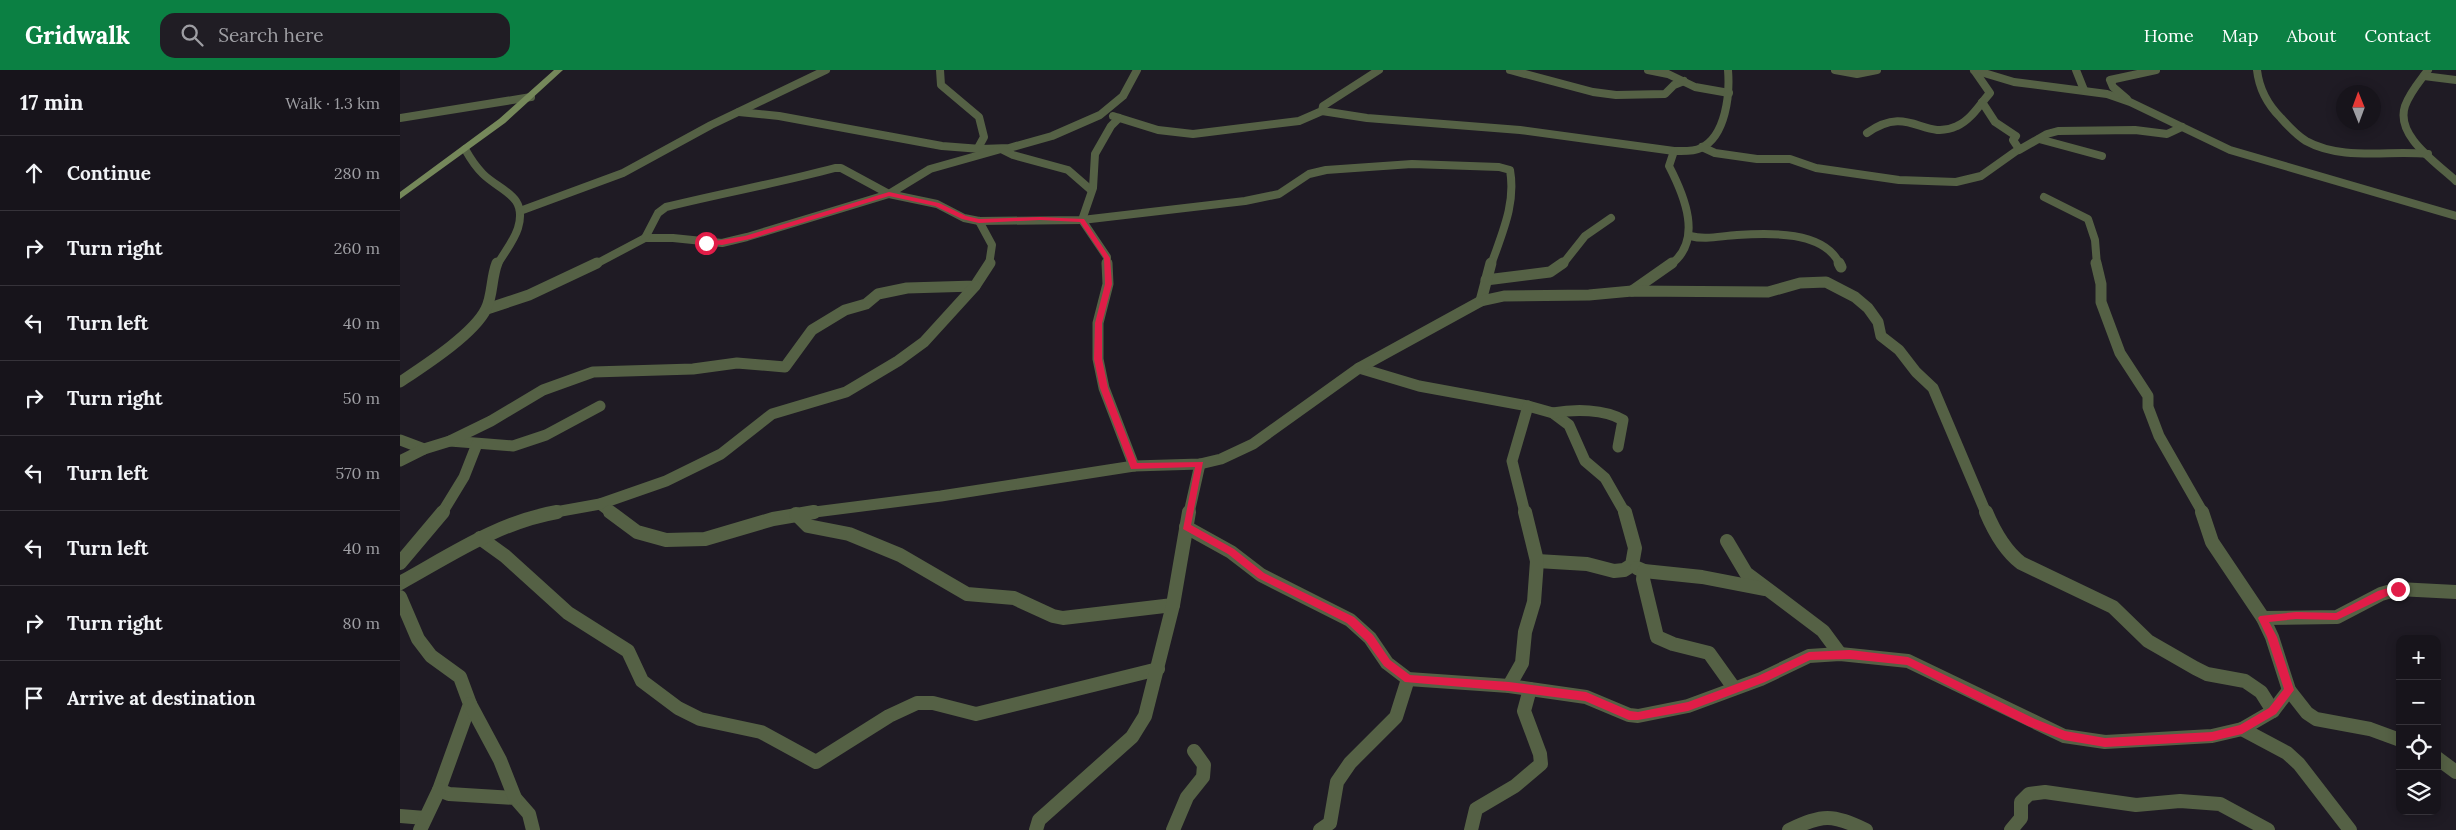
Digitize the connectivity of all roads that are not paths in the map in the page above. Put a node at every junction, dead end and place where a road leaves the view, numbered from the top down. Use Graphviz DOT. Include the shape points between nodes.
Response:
graph roads {
  1 [pos="559,70"];
  2 [pos="826,70"];
  3 [pos="940,70"];
  4 [pos="1137,70"];
  5 [pos="1379,70"];
  6 [pos="1510,70"];
  7 [pos="1648,70"];
  8 [pos="1728,70"];
  9 [pos="1835,70"];
  10 [pos="1876,70"];
  11 [pos="1974,70"];
  12 [pos="2076,70"];
  13 [pos="2156,70"];
  14 [pos="2258,70"];
  15 [pos="2426,73"];
  16 [pos="2456,80"];
  17 [pos="1684,81"];
  18 [pos="2084,90"];
  19 [pos="1729,92"];
  20 [pos="531,97"];
  21 [pos="1982,102"];
  22 [pos="2130,102"];
  23 [pos="1322,111"];
  24 [pos="739,112"];
  25 [pos="1103,113"];
  26 [pos="400,118"];
  27 [pos="1119,118"];
  28 [pos="2182,127"];
  29 [pos="1868,134"];
  30 [pos="2039,139"];
  31 [pos="1702,147"];
  32 [pos="978,148"];
  33 [pos="464,149"];
  34 [pos="1000,149"];
  35 [pos="2019,150"];
  36 [pos="1674,151"];
  37 [pos="2428,154"];
  38 [pos="2102,156"];
  39 [pos="2456,181"];
  40 [pos="1091,190"];
  41 [pos="889,194"];
  42 [pos="400,196"];
  43 [pos="2044,197"];
  44 [pos="520,211"];
  45 [pos="2456,216"];
  46 [pos="1611,218"];
  47 [pos="1082,220"];
  48 [pos="979,221"];
  49 [pos="1690,236"];
  50 [pos="645,238"];
  51 [pos="1842,268"];
  52 [pos="1486,280"];
  53 [pos="974,286"];
  54 [pos="1632,291"];
  55 [pos="1481,301"];
  56 [pos="487,309"];
  57 [pos="1359,368"];
  58 [pos="400,382"];
  59 [pos="600,406"];
  60 [pos="1528,406"];
  61 [pos="1553,413"];
  62 [pos="400,440"];
  63 [pos="450,441"];
  64 [pos="477,444"];
  65 [pos="1618,447"];
  66 [pos="424,449"];
  67 [pos="400,461"];
  68 [pos="1200,464"];
  69 [pos="1134,466"];
  70 [pos="600,504"];
  71 [pos="796,514"];
  72 [pos="1186,527"];
  73 [pos="480,538"];
  74 [pos="1727,541"];
  75 [pos="1537,561"];
  76 [pos="400,563"];
  77 [pos="1638,568"];
  78 [pos="400,583"];
  79 [pos="1765,589"];
  80 [pos="2456,592"];
  81 [pos="400,597"];
  82 [pos="1173,605"];
  83 [pos="2263,618"];
  84 [pos="1840,654"];
  85 [pos="1158,670"];
  86 [pos="1408,679"];
  87 [pos="1509,686"];
  88 [pos="1734,688"];
  89 [pos="1530,689"];
  90 [pos="2289,690"];
  91 [pos="470,704"];
  92 [pos="2273,711"];
  93 [pos="2242,729"];
  94 [pos="2396,739"];
  95 [pos="1194,751"];
  96 [pos="2441,761"];
  97 [pos="2456,772"];
  98 [pos="439,790"];
  99 [pos="515,798"];
  100 [pos="400,816"];
  101 [pos="423,824"];
  102 [pos="533,830"];
  103 [pos="1036,830"];
  104 [pos="1173,830"];
  105 [pos="1320,830"];
  106 [pos="1471,830"];
  107 [pos="1789,830"];
  108 [pos="1866,830"];
  109 [pos="2011,830"];
  110 [pos="2268,830"];
  111 [pos="2350,830"];
  1 -- 20 [label="street"];
  2 -- 24 [label="street"];
  3 -- 32 [label="street" via="940,85 979,117 984,137"];
  4 -- 25 [label="street" via="1134,83"];
  5 -- 23 [label="street" via="1323,106"];
  6 -- 17 [label="street" via="1616,95 1665,94"];
  7 -- 17 [label="street"];
  8 -- 19 [label="street"];
  9 -- 10 [label="street" via="1857,74"];
  11 -- 18 [label="street" via="2014,82"];
  11 -- 21 [label="street" via="1990,90"];
  12 -- 18 [label="street"];
  13 -- 22 [label="street" via="2110,80"];
  14 -- 37 [label="street" via="2270,107 2306,141 2340,151"];
  15 -- 16 [label="street"];
  15 -- 37 [label="street" via="2408,99 2403,119 2408,131"];
  17 -- 19 [label="street" via="1695,87"];
  18 -- 22 [label="street"];
  19 -- 31 [label="street" via="1728,104 1718,127"];
  20 -- 26 [label="street"];
  20 -- 33 [label="street"];
  21 -- 29 [label="street" via="1970,117 1953,128 1936,129 1895,119 1878,123"];
  21 -- 35 [label="street" via="1991,120 2016,136 2013,140"];
  22 -- 28 [label="street"];
  23 -- 27 [label="street" via="1298,121 1193,134 1158,130"];
  23 -- 36 [label="street" via="1368,118 1529,131"];
  24 -- 32 [label="street" via="760,112 845,129"];
  24 -- 44 [label="street" via="623,173"];
  25 -- 27 [label="street"];
  25 -- 34 [label="street" via="1065,131"];
  27 -- 40 [label="street" via="1108,128 1102,146 1095,154 1097,176"];
  28 -- 30 [label="street" via="2167,134 2135,130 2058,131"];
  28 -- 45 [label="street" via="2230,150"];
  30 -- 35 [label="street"];
  30 -- 38 [label="street"];
  31 -- 35 [label="street" via="1715,153 1757,159 1790,159 1816,168 1868,176 1956,182 1981,176"];
  31 -- 36 [label="street"];
  32 -- 34 [label="street"];
  33 -- 42 [label="street"];
  33 -- 44 [label="street" via="483,174 508,191"];
  34 -- 40 [label="street" via="1067,170 1081,185"];
  34 -- 41 [label="street" via="930,168"];
  36 -- 49 [label="street" via="1669,166 1682,189"];
  37 -- 39 [label="street"];
  40 -- 47 [label="street"];
  41 -- 48 [label="street" via="937,204 964,218"];
  41 -- 50 [label="street" via="722,243"];
  41 -- 50 [label="street" via="841,168 826,170 666,207 658,213"];
  43 -- 83 [label="street" via="2088,219 2102,284 2101,302 2120,353 2148,396 2148,407 2159,436 2202,508 2212,542"];
  44 -- 56 [label="street" via="521,227 497,265"];
  46 -- 52 [label="street" via="1585,236 1560,267 1550,272"];
  47 -- 48 [label="street"];
  47 -- 52 [label="street" via="1245,201 1279,194 1309,174 1326,170 1412,164 1499,167 1510,170 1514,179 1510,207"];
  47 -- 69 [label="street" via="1107,258 1108,284 1098,323 1098,359 1104,388"];
  48 -- 53 [label="street" via="990,238 992,254 990,263"];
  49 -- 51 [label="street" via="1704,240 1734,235 1806,240 1827,248"];
  49 -- 54 [label="street" via="1687,251 1680,258"];
  50 -- 56 [label="street" via="529,295"];
  52 -- 55 [label="street"];
  53 -- 63 [label="street" via="907,288 878,294 866,304 845,310 812,330 785,367 737,363 693,369 593,372 543,390"];
  53 -- 70 [label="street" via="924,342 846,392 777,411 721,454 666,481"];
  54 -- 55 [label="street" via="1504,296"];
  54 -- 92 [label="street" via="1768,292 1815,281 1826,282 1855,297 1878,322 1881,336 1899,350 1934,388 1995,533 2012,556 2113,607 2148,641 2195,668 2207,674 2245,681 2261,692"];
  55 -- 57 [label="street"];
  56 -- 58 [label="street" via="460,337"];
  57 -- 60 [label="street" via="1419,386"];
  57 -- 68 [label="street" via="1253,444 1221,459"];
  59 -- 64 [label="street" via="546,435 513,446"];
  60 -- 61 [label="street"];
  60 -- 75 [label="street" via="1512,461"];
  61 -- 65 [label="street" via="1571,411 1621,417"];
  61 -- 77 [label="street" via="1569,425 1585,461 1605,478 1624,506"];
  62 -- 66 [label="street"];
  63 -- 64 [label="street"];
  63 -- 66 [label="street"];
  64 -- 76 [label="street" via="454,493 426,536"];
  66 -- 67 [label="street"];
  68 -- 69 [label="street"];
  68 -- 72 [label="street"];
  69 -- 71 [label="street" via="941,496"];
  70 -- 71 [label="street" via="637,532 666,540 705,539"];
  70 -- 73 [label="street" via="538,515"];
  71 -- 82 [label="street" via="808,526 849,534 900,555 967,594 1014,598 1053,616 1063,618"];
  72 -- 82 [label="street"];
  72 -- 86 [label="street" via="1231,552 1261,575 1350,620 1370,638 1387,663"];
  73 -- 78 [label="street"];
  73 -- 85 [label="street" via="505,556 568,613 628,651 642,681 678,708 700,719 761,732 816,762 869,728 916,704 927,702 964,714 976,714"];
  74 -- 79 [label="street" via="1746,573"];
  75 -- 77 [label="street" via="1587,564 1614,570"];
  75 -- 87 [label="street" via="1534,602 1525,632 1522,663"];
  77 -- 79 [label="street"];
  77 -- 88 [label="street" via="1657,637 1708,653"];
  79 -- 84 [label="street" via="1823,631"];
  80 -- 83 [label="street" via="2398,589 2381,594 2337,617"];
  81 -- 91 [label="street" via="418,640 431,656 460,677"];
  82 -- 85 [label="street"];
  83 -- 90 [label="street"];
  84 -- 88 [label="street" via="1809,656"];
  84 -- 93 [label="street" via="1908,661 2064,736 2105,742 2212,736"];
  85 -- 103 [label="street" via="1145,716 1132,737 1039,820"];
  86 -- 87 [label="street"];
  86 -- 105 [label="street" via="1396,717 1350,763 1337,782 1330,823"];
  87 -- 89 [label="street"];
  88 -- 89 [label="street" via="1688,706 1638,716 1629,716 1586,697"];
  89 -- 106 [label="street" via="1524,711 1540,754 1540,764 1515,786 1476,810"];
  90 -- 92 [label="street"];
  90 -- 94 [label="street" via="2316,719 2370,729"];
  91 -- 98 [label="street"];
  91 -- 99 [label="street" via="500,760"];
  92 -- 93 [label="street"];
  93 -- 111 [label="street" via="2293,758"];
  95 -- 104 [label="street" via="1204,765 1203,777 1187,797"];
  96 -- 97 [label="street"];
  98 -- 99 [label="street" via="448,794"];
  98 -- 101 [label="street"];
  99 -- 102 [label="street" via="529,814"];
  100 -- 101 [label="street"];
  107 -- 108 [label="street" via="1815,818 1836,815"];
  109 -- 110 [label="street" via="2021,818 2021,802 2029,794 2045,792 2136,805 2180,801 2220,804"];
}
